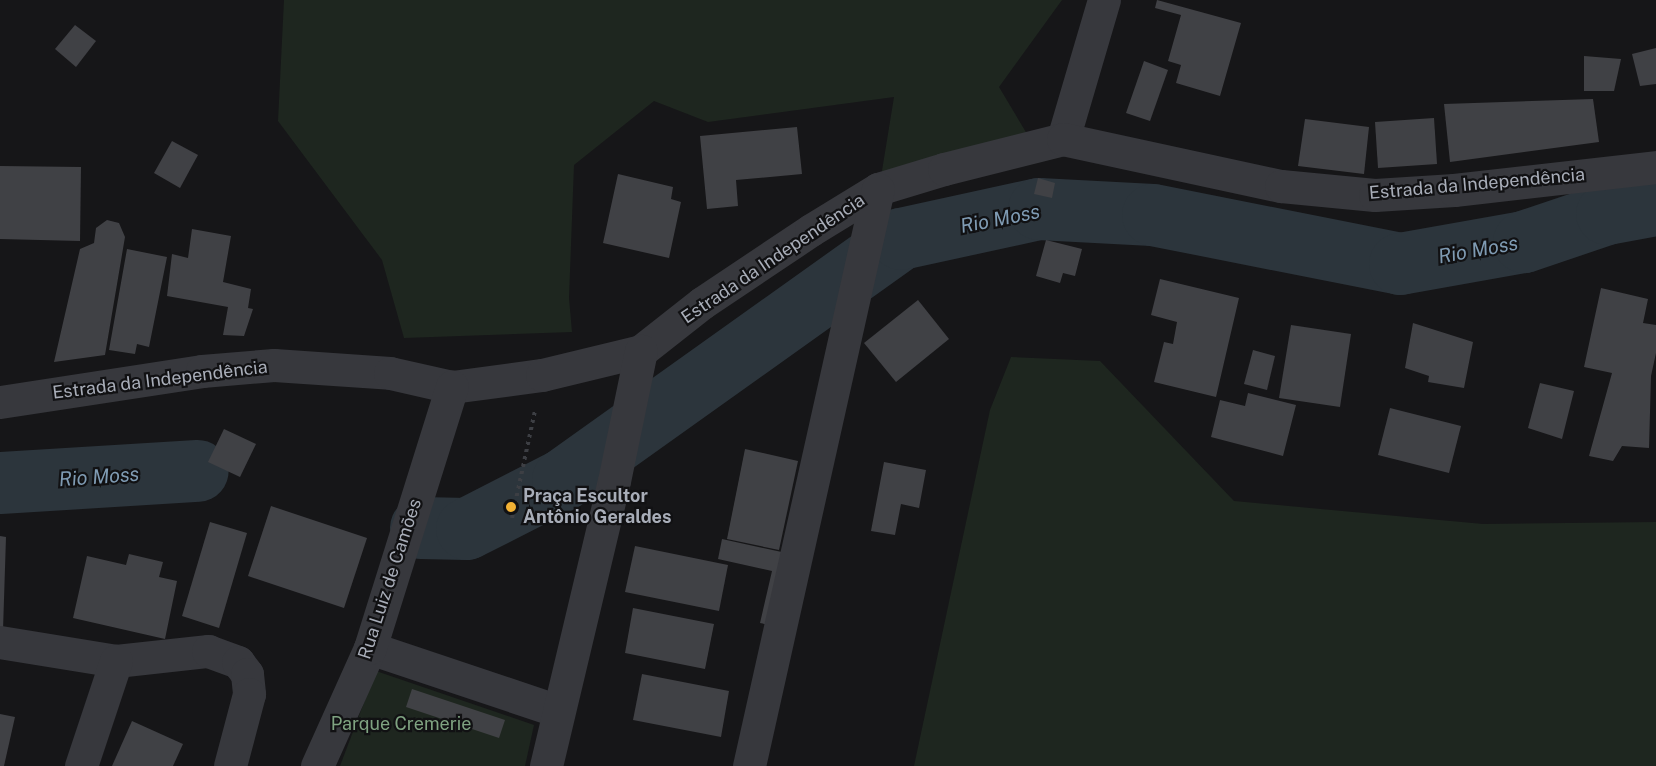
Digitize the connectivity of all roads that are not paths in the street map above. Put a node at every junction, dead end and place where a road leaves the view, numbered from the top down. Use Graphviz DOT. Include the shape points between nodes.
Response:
graph roads {
  1 [pos="1104,0"];
  2 [pos="1063,139"];
  3 [pos="1656,167"];
  4 [pos="878,190"];
  5 [pos="641,352"];
  6 [pos="452,387"];
  7 [pos="0,402"];
  8 [pos="0,642"];
  9 [pos="370,648"];
  10 [pos="116,661"];
  11 [pos="558,711"];
  12 [pos="81,766"];
  13 [pos="230,766"];
  14 [pos="317,766"];
  15 [pos="546,766"];
  16 [pos="749,766"];
  1 -- 2 [label="street"];
  2 -- 3 [label="street, Estrada da Independência" via="1281,186 1375,195"];
  2 -- 4 [label="street, Estrada da Independência"];
  4 -- 5 [label="street, Estrada da Independência" via="702,303"];
  4 -- 16 [label="street"];
  5 -- 6 [label="street, Estrada da Independência" via="542,375"];
  5 -- 11 [label="street"];
  6 -- 7 [label="street, Estrada da Independência" via="390,373 273,365 191,373"];
  6 -- 9 [label="street, Rua Luiz de Camões"];
  8 -- 10 [label="street"];
  9 -- 11 [label="street"];
  9 -- 14 [label="street, Rua Luiz de Camões"];
  10 -- 12 [label="street"];
  10 -- 13 [label="street" via="208,651 238,662 247,674 249,694"];
  11 -- 15 [label="street"];
}
